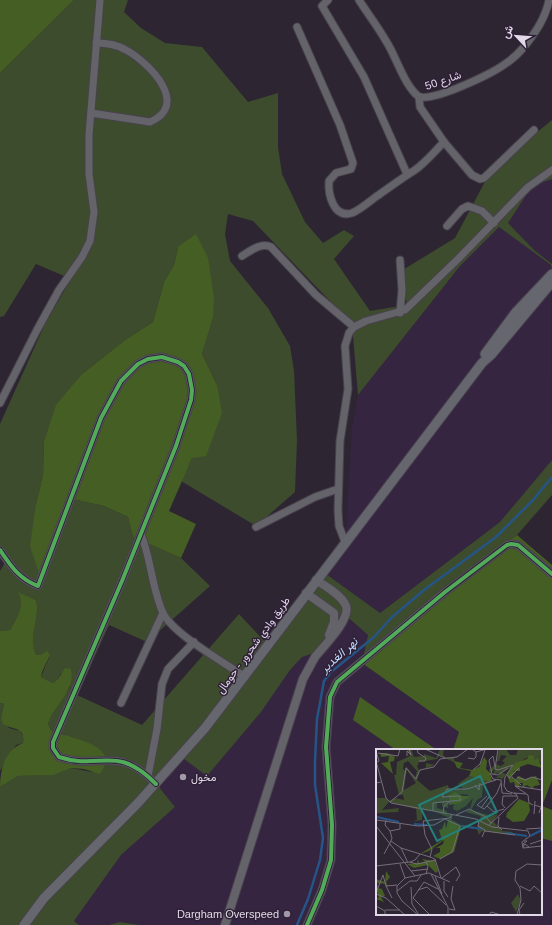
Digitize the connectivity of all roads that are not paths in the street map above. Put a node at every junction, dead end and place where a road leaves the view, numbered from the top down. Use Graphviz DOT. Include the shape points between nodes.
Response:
graph roads {
  1 [pos="100,0"];
  2 [pos="328,0"];
  3 [pos="359,0"];
  4 [pos="548,0"];
  5 [pos="297,27"];
  6 [pos="96,43"];
  7 [pos="419,97"];
  8 [pos="91,114"];
  9 [pos="534,130"];
  10 [pos="444,142"];
  11 [pos="552,170"];
  12 [pos="407,174"];
  13 [pos="494,223"];
  14 [pos="447,226"];
  15 [pos="242,256"];
  16 [pos="400,260"];
  17 [pos="552,274"];
  18 [pos="552,282"];
  19 [pos="400,313"];
  20 [pos="519,315"];
  21 [pos="354,327"];
  22 [pos="0,403"];
  23 [pos="338,489"];
  24 [pos="256,527"];
  25 [pos="141,534"];
  26 [pos="345,542"];
  27 [pos="0,550"];
  28 [pos="552,574"];
  29 [pos="316,580"];
  30 [pos="306,593"];
  31 [pos="163,613"];
  32 [pos="194,642"];
  33 [pos="326,643"];
  34 [pos="245,677"];
  35 [pos="121,703"];
  36 [pos="148,776"];
  37 [pos="156,784"];
  38 [pos="24,925"];
  39 [pos="225,925"];
  40 [pos="307,925"];
  1 -- 6 [label="street"];
  2 -- 12 [label="street" via="322,6 364,77"];
  3 -- 7 [label="street, شارع 50" via="387,42 409,85"];
  4 -- 7 [label="street, شارع 50" via="544,15 534,33 523,48 504,65 441,94"];
  5 -- 12 [label="street" via="340,125 353,163 351,169 336,173 329,181 329,189 336,208 344,214 352,213"];
  6 -- 8 [label="street"];
  6 -- 8 [label="street" via="114,44 141,60 157,75 167,97 162,114 150,122"];
  7 -- 10 [label="street" via="420,107"];
  8 -- 22 [label="street" via="88,165 94,212 90,241 78,264 59,290"];
  9 -- 10 [label="street" via="480,179 472,175"];
  10 -- 12 [label="street" via="416,169"];
  11 -- 13 [label="street" via="528,187"];
  13 -- 14 [label="street" via="482,211 468,206"];
  13 -- 19 [label="street" via="418,299"];
  15 -- 21 [label="street" via="264,245 270,247 316,295"];
  16 -- 19 [label="street"];
  17 -- 20 [label="main road, طريق وادي شحرور - حومال"];
  18 -- 20 [label="main road, طريق وادي شحرور - حومال"];
  19 -- 21 [label="street" via="372,318"];
  20 -- 26 [label="main road, طريق وادي شحرور - حومال" via="491,355 482,363"];
  21 -- 23 [label="street" via="344,346 348,389 340,441"];
  23 -- 24 [label="street" via="315,497"];
  23 -- 26 [label="street" via="338,520"];
  25 -- 27 [label="street" via="176,446 191,400 190,380 184,366 162,357 138,364 121,380 113,393 101,418 38,586 17,574"];
  25 -- 31 [label="street"];
  25 -- 36 [label="street" via="56,733 53,748 59,757 66,759 124,761"];
  26 -- 29 [label="main road, طريق وادي شحرور - حومال"];
  28 -- 40 [label="street" via="518,545 507,545 444,592 338,682 330,697 326,747 332,825 331,860"];
  29 -- 30 [label="main road, طريق وادي شحرور - حومال"];
  29 -- 33 [label="street" via="339,597 347,607 342,623"];
  30 -- 33 [label="street" via="334,613 334,622"];
  30 -- 34 [label="main road, طريق وادي شحرور - حومال"];
  31 -- 32 [label="street" via="175,628"];
  31 -- 35 [label="street"];
  32 -- 34 [label="street"];
  32 -- 36 [label="street" via="168,669 162,684"];
  33 -- 39 [label="street" via="308,669 297,696"];
  34 -- 37 [label="main road, طريق وادي شحرور - حومال"];
  36 -- 37 [label="street"];
  37 -- 38 [label="main road, طريق وادي شحرور - حومال" via="44,898"];
}
